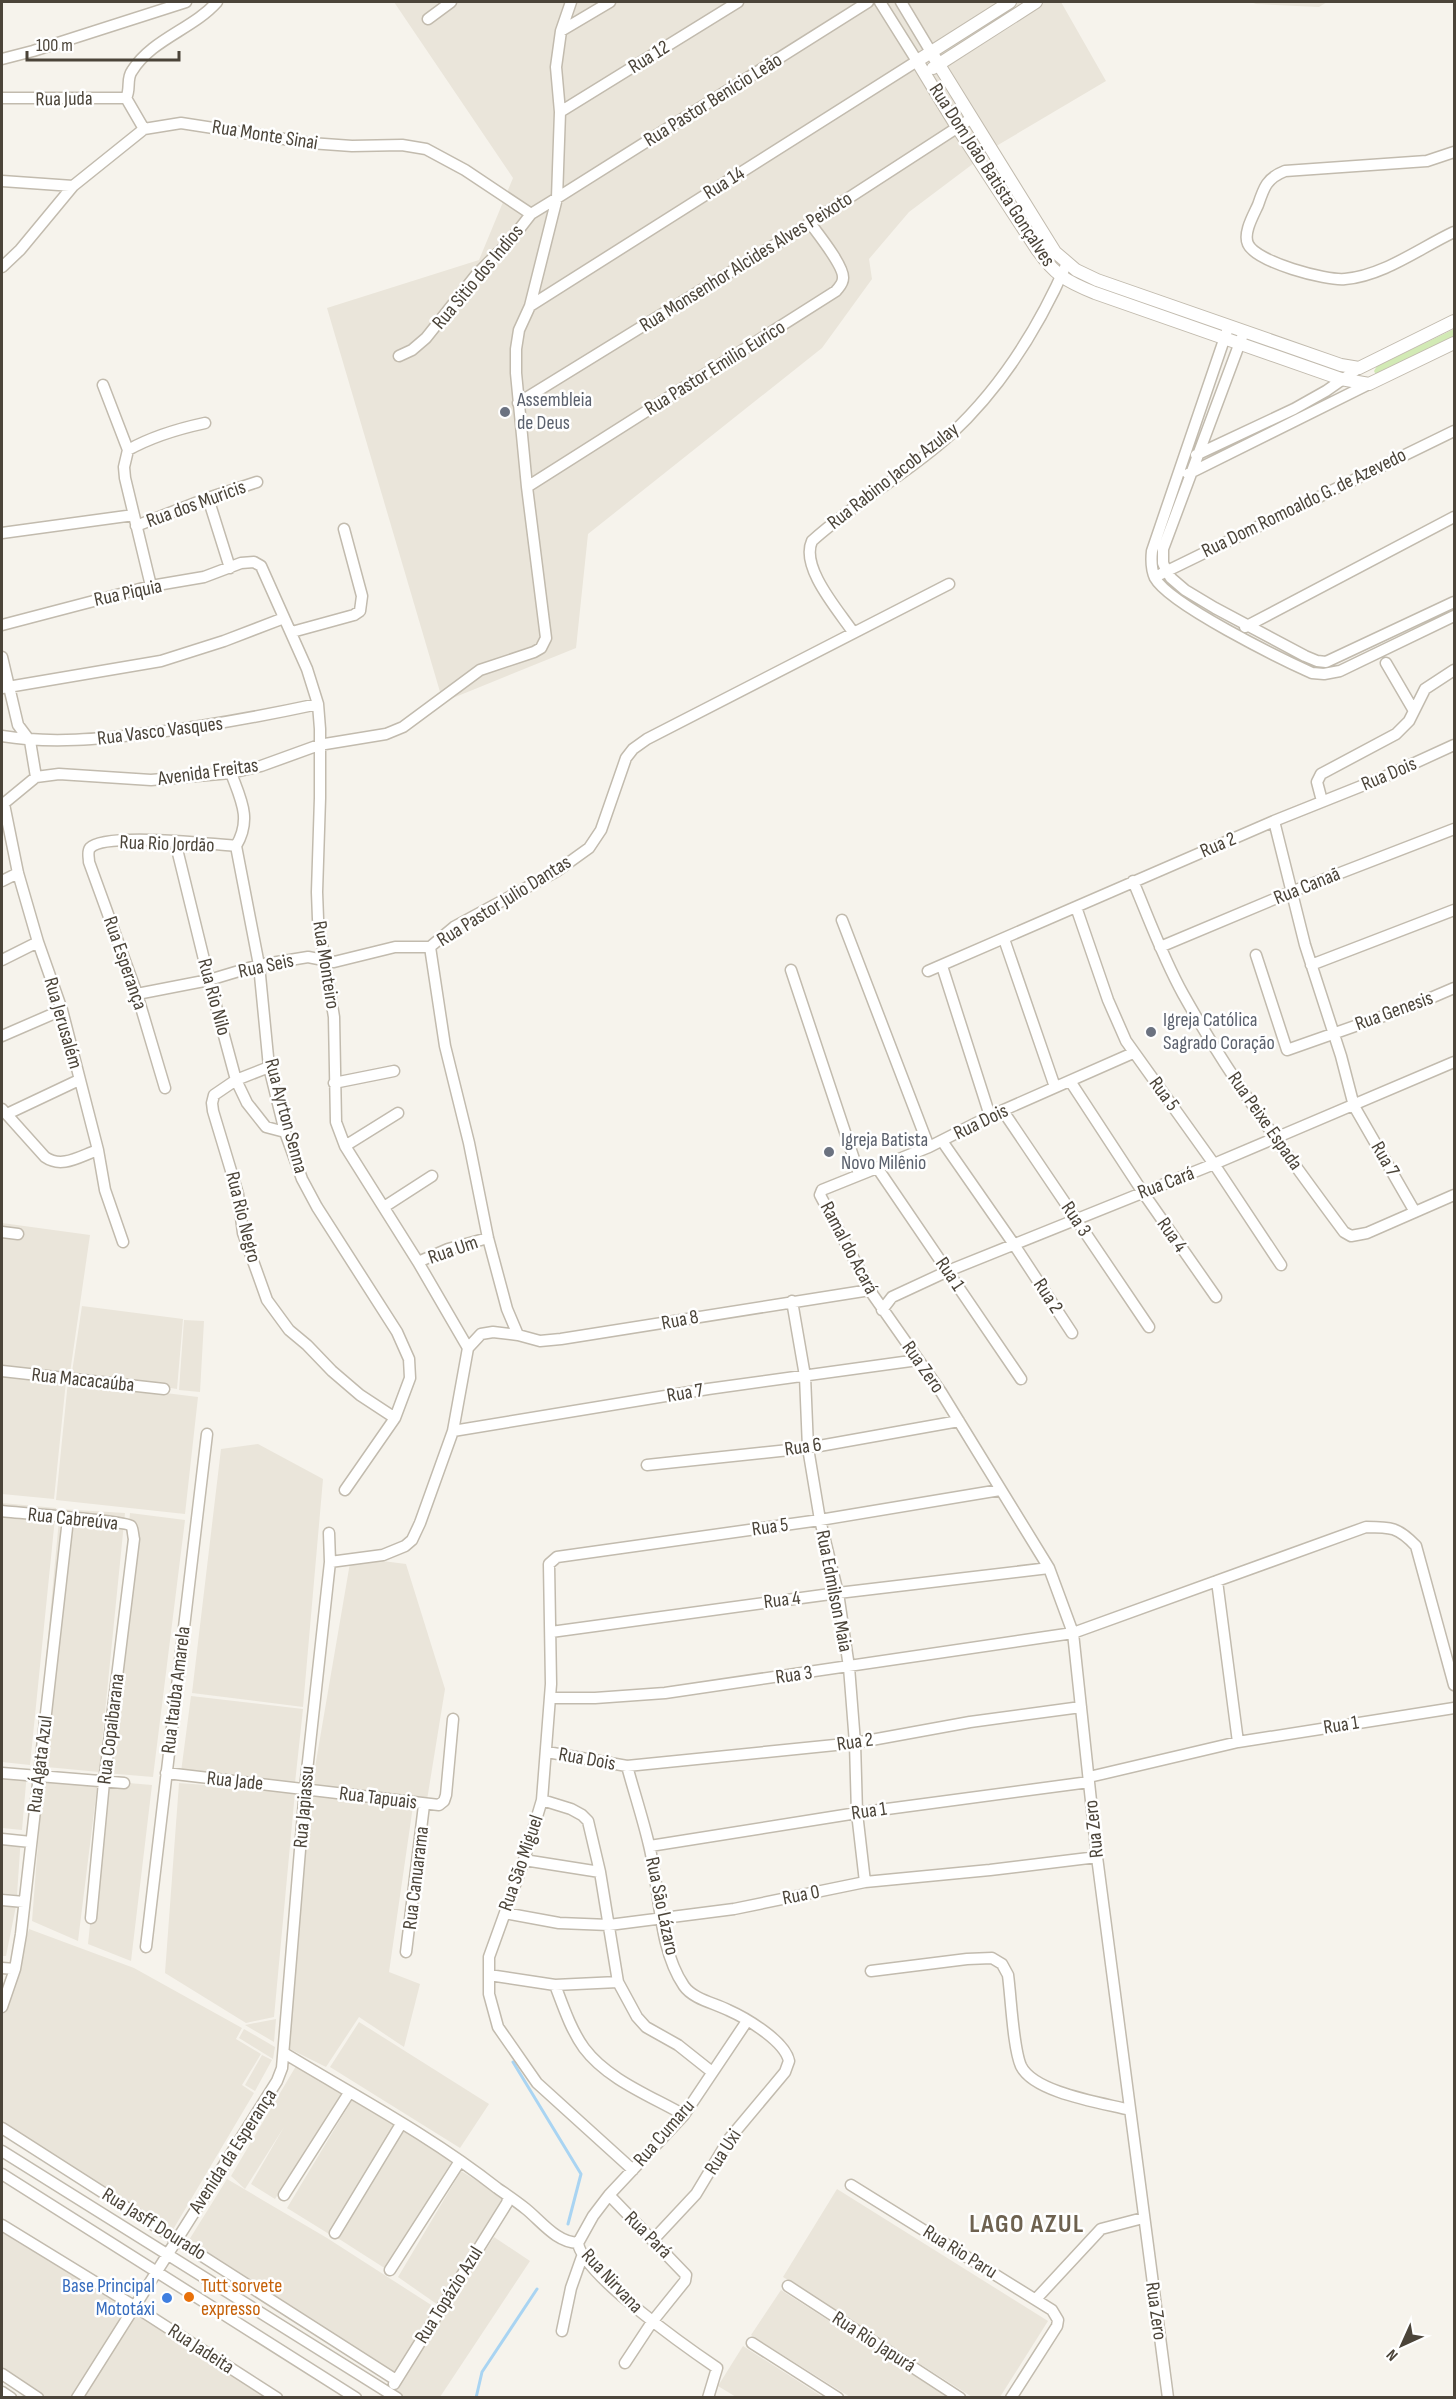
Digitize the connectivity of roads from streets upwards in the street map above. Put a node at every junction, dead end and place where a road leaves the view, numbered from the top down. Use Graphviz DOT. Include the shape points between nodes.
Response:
graph roads {
  1 [pos="186,2"];
  2 [pos="217,2"];
  3 [pos="451,2"];
  4 [pos="571,2"];
  5 [pos="738,2"];
  6 [pos="868,2"];
  7 [pos="880,2"];
  8 [pos="901,2"];
  9 [pos="1010,2"];
  10 [pos="1036,2"];
  11 [pos="606,3"];
  12 [pos="428,19"];
  13 [pos="561,32"];
  14 [pos="931,52"];
  15 [pos="2,59"];
  16 [pos="918,61"];
  17 [pos="939,64"];
  18 [pos="925,74"];
  19 [pos="2,98"];
  20 [pos="126,98"];
  21 [pos="560,112"];
  22 [pos="972,118"];
  23 [pos="957,127"];
  24 [pos="144,129"];
  25 [pos="1455,152"];
  26 [pos="2,181"];
  27 [pos="73,186"];
  28 [pos="557,198"];
  29 [pos="531,214"];
  30 [pos="810,223"];
  31 [pos="1455,232"];
  32 [pos="1067,263"];
  33 [pos="2,265"];
  34 [pos="1060,278"];
  35 [pos="530,306"];
  36 [pos="1455,321"];
  37 [pos="1229,326"];
  38 [pos="1244,331"];
  39 [pos="1224,339"];
  40 [pos="1455,343"];
  41 [pos="1239,344"];
  42 [pos="399,356"];
  43 [pos="1359,368"];
  44 [pos="1341,380"];
  45 [pos="1369,384"];
  46 [pos="103,385"];
  47 [pos="518,403"];
  48 [pos="205,423"];
  49 [pos="1455,431"];
  50 [pos="128,450"];
  51 [pos="1198,454"];
  52 [pos="1183,462"];
  53 [pos="1190,473"];
  54 [pos="1177,479"];
  55 [pos="257,482"];
  56 [pos="527,487"];
  57 [pos="208,498"];
  58 [pos="1455,517"];
  59 [pos="135,521"];
  60 [pos="344,529"];
  61 [pos="2,533"];
  62 [pos="254,562"];
  63 [pos="230,568"];
  64 [pos="1166,570"];
  65 [pos="1155,578"];
  66 [pos="949,584"];
  67 [pos="151,586"];
  68 [pos="1455,602"];
  69 [pos="1455,616"];
  70 [pos="284,618"];
  71 [pos="1248,624"];
  72 [pos="2,625"];
  73 [pos="292,632"];
  74 [pos="853,632"];
  75 [pos="1237,634"];
  76 [pos="2,657"];
  77 [pos="1386,663"];
  78 [pos="1455,670"];
  79 [pos="5,687"];
  80 [pos="318,704"];
  81 [pos="1414,711"];
  82 [pos="2,736"];
  83 [pos="30,741"];
  84 [pos="319,745"];
  85 [pos="1455,746"];
  86 [pos="231,773"];
  87 [pos="36,777"];
  88 [pos="1322,801"];
  89 [pos="3,805"];
  90 [pos="1274,821"];
  91 [pos="1455,829"];
  92 [pos="176,841"];
  93 [pos="98,843"];
  94 [pos="236,846"];
  95 [pos="18,873"];
  96 [pos="2,881"];
  97 [pos="1133,882"];
  98 [pos="1291,892"];
  99 [pos="1076,907"];
  100 [pos="1455,910"];
  101 [pos="842,920"];
  102 [pos="1004,939"];
  103 [pos="38,942"];
  104 [pos="430,946"];
  105 [pos="1160,947"];
  106 [pos="1256,955"];
  107 [pos="2,960"];
  108 [pos="325,961"];
  109 [pos="259,965"];
  110 [pos="1311,965"];
  111 [pos="942,966"];
  112 [pos="791,970"];
  113 [pos="928,971"];
  114 [pos="209,980"];
  115 [pos="1455,988"];
  116 [pos="137,994"];
  117 [pos="62,1010"];
  118 [pos="1334,1033"];
  119 [pos="2,1036"];
  120 [pos="1133,1053"];
  121 [pos="1455,1062"];
  122 [pos="269,1067"];
  123 [pos="394,1071"];
  124 [pos="79,1080"];
  125 [pos="236,1080"];
  126 [pos="1070,1081"];
  127 [pos="334,1083"];
  128 [pos="1055,1087"];
  129 [pos="165,1088"];
  130 [pos="1354,1106"];
  131 [pos="1003,1111"];
  132 [pos="4,1112"];
  133 [pos="398,1113"];
  134 [pos="990,1116"];
  135 [pos="285,1132"];
  136 [pos="1275,1139"];
  137 [pos="942,1141"];
  138 [pos="345,1146"];
  139 [pos="929,1147"];
  140 [pos="98,1150"];
  141 [pos="1214,1164"];
  142 [pos="878,1169"];
  143 [pos="859,1174"];
  144 [pos="432,1176"];
  145 [pos="827,1188"];
  146 [pos="1142,1191"];
  147 [pos="1455,1195"];
  148 [pos="384,1207"];
  149 [pos="1415,1212"];
  150 [pos="1076,1218"];
  151 [pos="2,1232"];
  152 [pos="18,1234"];
  153 [pos="488,1238"];
  154 [pos="123,1242"];
  155 [pos="1013,1243"];
  156 [pos="418,1262"];
  157 [pos="1281,1265"];
  158 [pos="948,1271"];
  159 [pos="872,1292"];
  160 [pos="892,1297"];
  161 [pos="1216,1297"];
  162 [pos="792,1301"];
  163 [pos="882,1310"];
  164 [pos="1149,1327"];
  165 [pos="1072,1333"];
  166 [pos="518,1335"];
  167 [pos="468,1348"];
  168 [pos="918,1360"];
  169 [pos="2,1371"];
  170 [pos="806,1376"];
  171 [pos="1021,1379"];
  172 [pos="164,1389"];
  173 [pos="395,1418"];
  174 [pos="959,1420"];
  175 [pos="453,1431"];
  176 [pos="207,1434"];
  177 [pos="808,1448"];
  178 [pos="646,1464"];
  179 [pos="345,1490"];
  180 [pos="1000,1490"];
  181 [pos="2,1511"];
  182 [pos="68,1519"];
  183 [pos="820,1520"];
  184 [pos="329,1533"];
  185 [pos="134,1539"];
  186 [pos="611,1550"];
  187 [pos="330,1562"];
  188 [pos="1049,1568"];
  189 [pos="1217,1581"];
  190 [pos="838,1593"];
  191 [pos="551,1632"];
  192 [pos="1073,1633"];
  193 [pos="849,1667"];
  194 [pos="1455,1685"];
  195 [pos="550,1698"];
  196 [pos="1081,1707"];
  197 [pos="1455,1708"];
  198 [pos="453,1719"];
  199 [pos="1238,1742"];
  200 [pos="855,1743"];
  201 [pos="547,1752"];
  202 [pos="627,1766"];
  203 [pos="2,1773"];
  204 [pos="166,1773"];
  205 [pos="39,1776"];
  206 [pos="1089,1780"];
  207 [pos="104,1782"];
  208 [pos="124,1783"];
  209 [pos="304,1789"];
  210 [pos="542,1800"];
  211 [pos="424,1805"];
  212 [pos="857,1812"];
  213 [pos="2,1839"];
  214 [pos="31,1842"];
  215 [pos="650,1846"];
  216 [pos="1097,1857"];
  217 [pos="524,1860"];
  218 [pos="600,1872"];
  219 [pos="865,1882"];
  220 [pos="2,1900"];
  221 [pos="24,1902"];
  222 [pos="505,1913"];
  223 [pos="91,1918"];
  224 [pos="661,1919"];
  225 [pos="609,1925"];
  226 [pos="146,1947"];
  227 [pos="406,1952"];
  228 [pos="2,1968"];
  229 [pos="15,1970"];
  230 [pos="871,1971"];
  231 [pos="489,1975"];
  232 [pos="618,1982"];
  233 [pos="555,1985"];
  234 [pos="2,2007"];
  235 [pos="747,2021"];
  236 [pos="284,2053"];
  237 [pos="789,2061"];
  238 [pos="712,2072"];
  239 [pos="349,2093"];
  240 [pos="1130,2110"];
  241 [pos="684,2115"];
  242 [pos="401,2124"];
  243 [pos="2,2128"];
  244 [pos="2,2151"];
  245 [pos="460,2161"];
  246 [pos="633,2170"];
  247 [pos="2,2174"];
  248 [pos="851,2185"];
  249 [pos="284,2195"];
  250 [pos="609,2195"];
  251 [pos="508,2199"];
  252 [pos="1143,2218"];
  253 [pos="2,2225"];
  254 [pos="335,2233"];
  255 [pos="177,2238"];
  256 [pos="653,2240"];
  257 [pos="578,2243"];
  258 [pos="167,2253"];
  259 [pos="583,2254"];
  260 [pos="156,2270"];
  261 [pos="390,2270"];
  262 [pos="789,2286"];
  263 [pos="1036,2299"];
  264 [pos="134,2306"];
  265 [pos="652,2322"];
  266 [pos="562,2331"];
  267 [pos="752,2343"];
  268 [pos="625,2363"];
  269 [pos="2,2374"];
  270 [pos="396,2380"];
  271 [pos="2,2392"];
  272 [pos="393,2395"];
  273 [pos="11,2397"];
  274 [pos="38,2397"];
  275 [pos="77,2397"];
  276 [pos="277,2397"];
  277 [pos="356,2397"];
  278 [pos="708,2397"];
  279 [pos="838,2397"];
  280 [pos="960,2397"];
  281 [pos="1011,2397"];
  282 [pos="1168,2397"];
  1 -- 15 [label="street"];
  2 -- 20 [label="street" via="136,65 130,73"];
  3 -- 12 [label="street"];
  4 -- 13 [label="street"];
  5 -- 21 [label="street, Rua 12"];
  6 -- 28 [label="street, Rua Pastor Benício Leão"];
  7 -- 16 [label="street, Rua Dom João Batista Gonçalves"];
  8 -- 14 [label="street, Rua Dom João Batista Gonçalves"];
  9 -- 14 [label="street"];
  10 -- 17 [label="street"];
  11 -- 13 [label="street"];
  13 -- 21 [label="street" via="556,67"];
  14 -- 16 [label="street"];
  14 -- 17 [label="street, Rua Dom João Batista Gonçalves"];
  16 -- 18 [label="street, Rua Dom João Batista Gonçalves"];
  16 -- 35 [label="street, Rua 14"];
  17 -- 18 [label="street"];
  17 -- 22 [label="street, Rua Dom João Batista Gonçalves"];
  18 -- 23 [label="street, Rua Dom João Batista Gonçalves"];
  19 -- 20 [label="street, Rua Juda"];
  20 -- 24 [label="street"];
  21 -- 28 [label="street"];
  22 -- 23 [label="street, Rua Monsenhor Alcides Alves Peixoto"];
  22 -- 32 [label="street, Rua Dom João Batista Gonçalves" via="1050,245"];
  23 -- 30 [label="street, Rua Monsenhor Alcides Alves Peixoto"];
  23 -- 34 [label="street, Rua Dom João Batista Gonçalves"];
  24 -- 27 [label="street, Rua Monte Sinai"];
  24 -- 29 [label="street, Rua Monte Sinai" via="181,123 310,143 426,149"];
  25 -- 31 [label="street" via="1427,161 1285,171 1273,176 1264,188 1246,236 1257,254 1319,278 1343,280 1384,268"];
  26 -- 27 [label="street"];
  27 -- 33 [label="street, Rua Monte Sinai" via="20,250"];
  28 -- 29 [label="street, Rua Sitio dos Indios"];
  28 -- 35 [label="street"];
  29 -- 42 [label="street, Rua Sitio dos Indios" via="426,338"];
  30 -- 47 [label="street, Rua Monsenhor Alcides Alves Peixoto"];
  30 -- 56 [label="street, Rua Pastor Emilio Eurico" via="844,277 836,291"];
  32 -- 34 [label="street, Rua Rabino Jacob Azulay"];
  32 -- 37 [label="street, Rua Dom João Batista Gonçalves" via="1097,280"];
  34 -- 39 [label="street, Rua Dom João Batista Gonçalves"];
  34 -- 74 [label="street, Rua Rabino Jacob Azulay" via="1032,334 991,392 949,436 812,541 809,560 814,573"];
  35 -- 47 [label="street" via="519,330 516,349"];
  36 -- 43 [label="street"];
  37 -- 38 [label="street, Rua Dom João Batista Gonçalves"];
  37 -- 39 [label="street"];
  38 -- 41 [label="street"];
  38 -- 43 [label="street, Rua Dom João Batista Gonçalves"];
  39 -- 41 [label="street, Rua Dom João Batista Gonçalves"];
  39 -- 52 [label="street"];
  40 -- 45 [label="street"];
  41 -- 44 [label="street, Rua Dom João Batista Gonçalves"];
  41 -- 51 [label="street"];
  43 -- 44 [label="street"];
  44 -- 45 [label="street, Rua Dom João Batista Gonçalves"];
  44 -- 51 [label="street" via="1294,409"];
  45 -- 53 [label="street"];
  46 -- 50 [label="street"];
  47 -- 56 [label="street"];
  48 -- 50 [label="street" via="172,430"];
  49 -- 64 [label="street, Rua Dom Romoaldo G. de Azevedo"];
  50 -- 59 [label="street" via="124,467"];
  51 -- 52 [label="street"];
  51 -- 53 [label="street"];
  52 -- 54 [label="street"];
  53 -- 54 [label="street"];
  53 -- 64 [label="street" via="1163,549"];
  54 -- 65 [label="street" via="1152,551"];
  55 -- 57 [label="street, Rua dos Muricis"];
  56 -- 84 [label="street, Avenida Freitas" via="546,638 539,649 480,670 403,727 386,734"];
  57 -- 59 [label="street, Rua dos Muricis"];
  57 -- 63 [label="street"];
  58 -- 71 [label="street"];
  59 -- 61 [label="street, Rua dos Muricis"];
  59 -- 67 [label="street"];
  60 -- 73 [label="street" via="362,596 360,611"];
  62 -- 63 [label="street, Rua Piquia"];
  62 -- 70 [label="street, Rua Monteiro" via="265,572"];
  63 -- 67 [label="street, Rua Piquia"];
  64 -- 65 [label="street, Rua Dom Romoaldo G. de Azevedo"];
  64 -- 71 [label="street" via="1185,590"];
  65 -- 75 [label="street" via="1176,599"];
  66 -- 74 [label="street, Rua Pastor Julio Dantas"];
  67 -- 72 [label="street, Rua Piquia"];
  68 -- 71 [label="street" via="1326,662 1305,656"];
  69 -- 75 [label="street" via="1340,671 1324,674 1312,673"];
  70 -- 73 [label="street, Rua Monteiro"];
  70 -- 79 [label="street" via="225,642 161,661"];
  71 -- 75 [label="street"];
  73 -- 80 [label="street, Rua Monteiro"];
  74 -- 104 [label="street, Rua Pastor Julio Dantas" via="661,730 633,749 626,758 601,830 589,848 557,871 454,927"];
  76 -- 79 [label="street"];
  77 -- 81 [label="street"];
  78 -- 81 [label="street" via="1425,689"];
  79 -- 83 [label="street" via="18,725"];
  80 -- 83 [label="street, Rua Vasco Vasques" via="198,727 103,739"];
  80 -- 84 [label="street, Rua Monteiro"];
  81 -- 88 [label="street" via="1404,728 1385,742 1321,774 1317,782"];
  82 -- 83 [label="street, Rua Vasco Vasques"];
  83 -- 87 [label="street"];
  84 -- 86 [label="street, Avenida Freitas"];
  84 -- 108 [label="street, Rua Monteiro" via="316,877"];
  85 -- 88 [label="street, Rua Dois"];
  86 -- 87 [label="street, Avenida Freitas" via="159,780 59,774"];
  86 -- 94 [label="street, Rua Ayrton Senna" via="245,823"];
  87 -- 89 [label="street"];
  88 -- 90 [label="street, Rua 2"];
  89 -- 95 [label="street, Rua Jerusalém"];
  90 -- 97 [label="street, Rua 2"];
  90 -- 98 [label="street, Rua 7"];
  91 -- 98 [label="street, Rua Canaã"];
  92 -- 93 [label="street, Rua Rio Jordão"];
  92 -- 94 [label="street, Rua Rio Jordão"];
  92 -- 114 [label="street, Rua Rio Nilo"];
  93 -- 116 [label="street, Rua Esperança" via="88,852 89,862"];
  94 -- 109 [label="street, Rua Ayrton Senna"];
  95 -- 96 [label="street"];
  95 -- 103 [label="street, Rua Jerusalém"];
  97 -- 99 [label="street, Rua 2"];
  97 -- 105 [label="street, Rua Peixe Espada"];
  98 -- 105 [label="street, Rua Canaã"];
  98 -- 110 [label="street, Rua 7"];
  99 -- 102 [label="street, Rua 2"];
  99 -- 120 [label="street, Rua 5" via="1117,1024"];
  100 -- 110 [label="street"];
  101 -- 139 [label="street"];
  102 -- 111 [label="street, Rua 2"];
  102 -- 128 [label="street"];
  103 -- 107 [label="street"];
  103 -- 117 [label="street, Rua Jerusalém"];
  104 -- 108 [label="street, Rua Seis" via="395,946 343,961"];
  104 -- 153 [label="street, Rua Pastor Julio Dantas" via="445,1046"];
  105 -- 136 [label="street, Rua Peixe Espada" via="1188,1002"];
  106 -- 118 [label="street, Rua Genesis" via="1287,1050"];
  108 -- 109 [label="street, Rua Seis" via="308,957"];
  108 -- 127 [label="street, Rua Monteiro" via="334,1017"];
  109 -- 114 [label="street, Rua Seis"];
  109 -- 122 [label="street, Rua Ayrton Senna"];
  110 -- 118 [label="street, Rua 7"];
  111 -- 113 [label="street, Rua 2"];
  111 -- 134 [label="street"];
  112 -- 143 [label="street"];
  114 -- 116 [label="street, Rua Seis"];
  114 -- 125 [label="street, Rua Rio Nilo"];
  115 -- 118 [label="street, Rua Genesis"];
  116 -- 129 [label="street, Rua Esperança"];
  117 -- 119 [label="street"];
  117 -- 124 [label="street, Rua Jerusalém"];
  118 -- 130 [label="street, Rua 7"];
  120 -- 126 [label="street, Rua Dois"];
  120 -- 141 [label="street, Rua 5"];
  121 -- 130 [label="street, Rua Cará"];
  122 -- 125 [label="street"];
  122 -- 135 [label="street, Rua Ayrton Senna"];
  123 -- 127 [label="street"];
  124 -- 132 [label="street"];
  124 -- 140 [label="street, Rua Jerusalém"];
  125 -- 135 [label="street, Rua Rio Nilo" via="247,1103 266,1126"];
  125 -- 173 [label="street, Rua Rio Negro" via="214,1095 212,1103 238,1194 243,1233 267,1300 289,1330 332,1371"];
  126 -- 128 [label="street, Rua Dois"];
  126 -- 146 [label="street, Rua 4"];
  127 -- 138 [label="street, Rua Monteiro" via="336,1122"];
  128 -- 131 [label="street, Rua Dois"];
  130 -- 136 [label="street, Rua Cará"];
  130 -- 149 [label="street, Rua 7"];
  131 -- 134 [label="street, Rua Dois"];
  131 -- 150 [label="street, Rua 3"];
  132 -- 140 [label="street" via="52,1162"];
  133 -- 138 [label="street"];
  134 -- 137 [label="street, Rua Dois"];
  135 -- 173 [label="street, Rua Ayrton Senna" via="312,1198 409,1359 410,1378"];
  136 -- 141 [label="street, Rua Cará"];
  136 -- 149 [label="street, Rua Peixe Espada" via="1348,1235 1355,1236"];
  137 -- 139 [label="street, Rua Dois"];
  137 -- 155 [label="street, Rua 2"];
  138 -- 148 [label="street, Rua Monteiro"];
  139 -- 142 [label="street, Rua Dois"];
  140 -- 154 [label="street, Rua Jerusalém" via="105,1190"];
  141 -- 146 [label="street, Rua Cará"];
  141 -- 157 [label="street, Rua 5"];
  142 -- 143 [label="street, Rua Dois"];
  142 -- 158 [label="street, Rua 1"];
  143 -- 145 [label="street, Rua Dois"];
  144 -- 148 [label="street"];
  145 -- 159 [label="street, Ramal do Acará" via="821,1192 821,1198"];
  146 -- 150 [label="street, Rua Cará"];
  146 -- 161 [label="street, Rua 4"];
  147 -- 149 [label="street"];
  148 -- 156 [label="street, Rua Monteiro"];
  150 -- 155 [label="street, Rua Cará"];
  150 -- 164 [label="street, Rua 3"];
  151 -- 152 [label="street"];
  153 -- 156 [label="street, Rua Um"];
  153 -- 166 [label="street, Rua Pastor Julio Dantas"];
  155 -- 158 [label="street, Rua Cará"];
  155 -- 165 [label="street, Rua 2"];
  156 -- 167 [label="street, Rua Monteiro"];
  158 -- 160 [label="street, Rua Cará"];
  158 -- 171 [label="street, Rua 1"];
  159 -- 160 [label="street, Rua 8"];
  159 -- 162 [label="street, Rua 8"];
  159 -- 163 [label="street, Ramal do Acará"];
  160 -- 163 [label="street, Rua Cará"];
  162 -- 166 [label="street, Rua 8" via="561,1339 540,1341"];
  162 -- 170 [label="street, Rua Edmilson Maia"];
  163 -- 168 [label="street, Rua Zero"];
  166 -- 167 [label="street" via="481,1334"];
  167 -- 175 [label="street"];
  168 -- 170 [label="street, Rua 7"];
  168 -- 174 [label="street, Rua Zero"];
  169 -- 172 [label="street, Rua Macacaúba"];
  170 -- 175 [label="street, Rua 7"];
  170 -- 177 [label="street, Rua Edmilson Maia"];
  173 -- 179 [label="street, Rua Ayrton Senna"];
  174 -- 177 [label="street, Rua 6"];
  174 -- 180 [label="street, Rua Zero"];
  175 -- 187 [label="street" via="412,1540 383,1554"];
  176 -- 204 [label="street, Rua Itaúba Amarela"];
  177 -- 178 [label="street, Rua 6"];
  177 -- 183 [label="street, Rua Edmilson Maia"];
  180 -- 183 [label="street, Rua 5"];
  180 -- 188 [label="street, Rua Zero"];
  181 -- 182 [label="street, Rua Cabreúva"];
  182 -- 185 [label="street, Rua Cabreúva" via="129,1525"];
  182 -- 205 [label="street, Rua Ágata Azul"];
  183 -- 186 [label="street, Rua 5"];
  183 -- 190 [label="street, Rua Edmilson Maia"];
  184 -- 187 [label="street, Rua Japiassu"];
  185 -- 207 [label="street, Rua Copaibarana"];
  186 -- 191 [label="street, Rua São Miguel" via="557,1557 549,1564"];
  187 -- 209 [label="street, Rua Japiassu"];
  188 -- 190 [label="street, Rua 4"];
  188 -- 192 [label="street, Rua Zero"];
  189 -- 192 [label="street, Rua 3"];
  189 -- 194 [label="street, Rua 3" via="1366,1527 1391,1527 1416,1546"];
  189 -- 199 [label="street"];
  190 -- 191 [label="street, Rua 4"];
  190 -- 193 [label="street, Rua Edmilson Maia"];
  191 -- 195 [label="street, Rua São Miguel"];
  192 -- 193 [label="street, Rua 3"];
  192 -- 196 [label="street, Rua Zero"];
  193 -- 195 [label="street, Rua 3" via="665,1693"];
  193 -- 200 [label="street, Rua Edmilson Maia"];
  195 -- 201 [label="street, Rua São Miguel"];
  196 -- 200 [label="street, Rua 2"];
  196 -- 206 [label="street, Rua Zero"];
  197 -- 199 [label="street, Rua 1"];
  198 -- 211 [label="street, Rua Tapuais" via="444,1801"];
  199 -- 206 [label="street, Rua 1"];
  200 -- 202 [label="street, Rua 2"];
  200 -- 212 [label="street, Rua Edmilson Maia"];
  201 -- 202 [label="street, Rua Dois"];
  201 -- 210 [label="street, Rua São Miguel"];
  202 -- 215 [label="street, Rua São Lázaro"];
  203 -- 205 [label="street"];
  204 -- 209 [label="street, Rua Jade"];
  204 -- 226 [label="street, Rua Itaúba Amarela"];
  205 -- 207 [label="street"];
  205 -- 214 [label="street, Rua Ágata Azul"];
  206 -- 212 [label="street, Rua 1"];
  206 -- 216 [label="street, Rua Zero"];
  207 -- 208 [label="street"];
  207 -- 223 [label="street, Rua Copaibarana"];
  209 -- 211 [label="street, Rua Tapuais"];
  209 -- 236 [label="street, Rua Japiassu"];
  210 -- 217 [label="street, Rua São Miguel"];
  210 -- 218 [label="street" via="571,1809 588,1821"];
  211 -- 227 [label="street, Rua Canuarama"];
  212 -- 215 [label="street, Rua 1"];
  212 -- 219 [label="street, Rua Edmilson Maia"];
  213 -- 214 [label="street"];
  214 -- 221 [label="street, Rua Ágata Azul"];
  215 -- 224 [label="street, Rua São Lázaro"];
  216 -- 219 [label="street, Rua 0"];
  216 -- 240 [label="street, Rua Zero"];
  217 -- 218 [label="street"];
  217 -- 222 [label="street, Rua São Miguel"];
  218 -- 225 [label="street"];
  219 -- 224 [label="street, Rua 0" via="734,1909"];
  220 -- 221 [label="street"];
  221 -- 229 [label="street, Rua Ágata Azul"];
  222 -- 225 [label="street, Rua 0" via="559,1923"];
  222 -- 231 [label="street, Rua São Miguel" via="489,1957"];
  224 -- 225 [label="street, Rua 0"];
  224 -- 235 [label="street, Rua São Lázaro" via="675,1969 685,1988"];
  225 -- 232 [label="street"];
  228 -- 229 [label="street"];
  229 -- 234 [label="street, Rua Ágata Azul"];
  230 -- 240 [label="street" via="996,1959 1008,1975 1018,2057 1030,2078 1049,2088"];
  231 -- 233 [label="street"];
  231 -- 246 [label="street, Rua São Miguel" via="489,1994 498,2026 537,2083"];
  232 -- 233 [label="street"];
  232 -- 238 [label="street" via="646,2027 678,2045"];
  233 -- 241 [label="street" via="584,2048 618,2079"];
  235 -- 237 [label="street, Rua São Lázaro" via="786,2050"];
  235 -- 238 [label="street, Rua Cumaru"];
  236 -- 239 [label="street, Rua Nirvana"];
  236 -- 255 [label="street, Avenida da Esperança" via="277,2081"];
  237 -- 256 [label="street, Rua Uxi" via="785,2072 729,2139 696,2194"];
  238 -- 241 [label="street, Rua Cumaru"];
  239 -- 242 [label="street, Rua Nirvana"];
  239 -- 249 [label="street"];
  240 -- 252 [label="street, Rua Zero"];
  241 -- 246 [label="street, Rua Cumaru"];
  242 -- 245 [label="street, Rua Nirvana"];
  242 -- 254 [label="street"];
  243 -- 255 [label="street, Rua Jasff Dourado"];
  244 -- 258 [label="street"];
  245 -- 251 [label="street, Rua Nirvana"];
  245 -- 261 [label="street"];
  246 -- 250 [label="street, Rua Cumaru"];
  247 -- 260 [label="street"];
  248 -- 263 [label="street, Rua Rio Paru"];
  250 -- 256 [label="street, Rua Pará"];
  250 -- 257 [label="street, Rua Cumaru"];
  251 -- 257 [label="street, Rua Nirvana" via="560,2238"];
  251 -- 270 [label="street, Rua Topázio Azul"];
  252 -- 263 [label="street" via="1101,2229"];
  252 -- 282 [label="street, Rua Zero"];
  253 -- 264 [label="street, Rua Jadeita"];
  255 -- 258 [label="street, Avenida da Esperança"];
  255 -- 270 [label="street, Rua Jasff Dourado"];
  256 -- 265 [label="street, Rua Pará" via="686,2275"];
  257 -- 259 [label="street, Rua Nirvana"];
  258 -- 260 [label="street, Avenida da Esperança"];
  258 -- 272 [label="street"];
  259 -- 265 [label="street, Rua Nirvana"];
  259 -- 266 [label="street"];
  260 -- 264 [label="street, Avenida da Esperança"];
  260 -- 277 [label="street"];
  262 -- 280 [label="street, Rua Rio Japurá"];
  263 -- 281 [label="street, Rua Rio Paru" via="1052,2310 1057,2326"];
  264 -- 275 [label="street, Avenida da Esperança"];
  264 -- 276 [label="street, Rua Jadeita"];
  265 -- 268 [label="street"];
  265 -- 278 [label="street, Rua Nirvana" via="717,2368"];
  267 -- 279 [label="street"];
  269 -- 274 [label="street"];
  270 -- 272 [label="street, Rua Topázio Azul"];
  271 -- 273 [label="street"];
}
